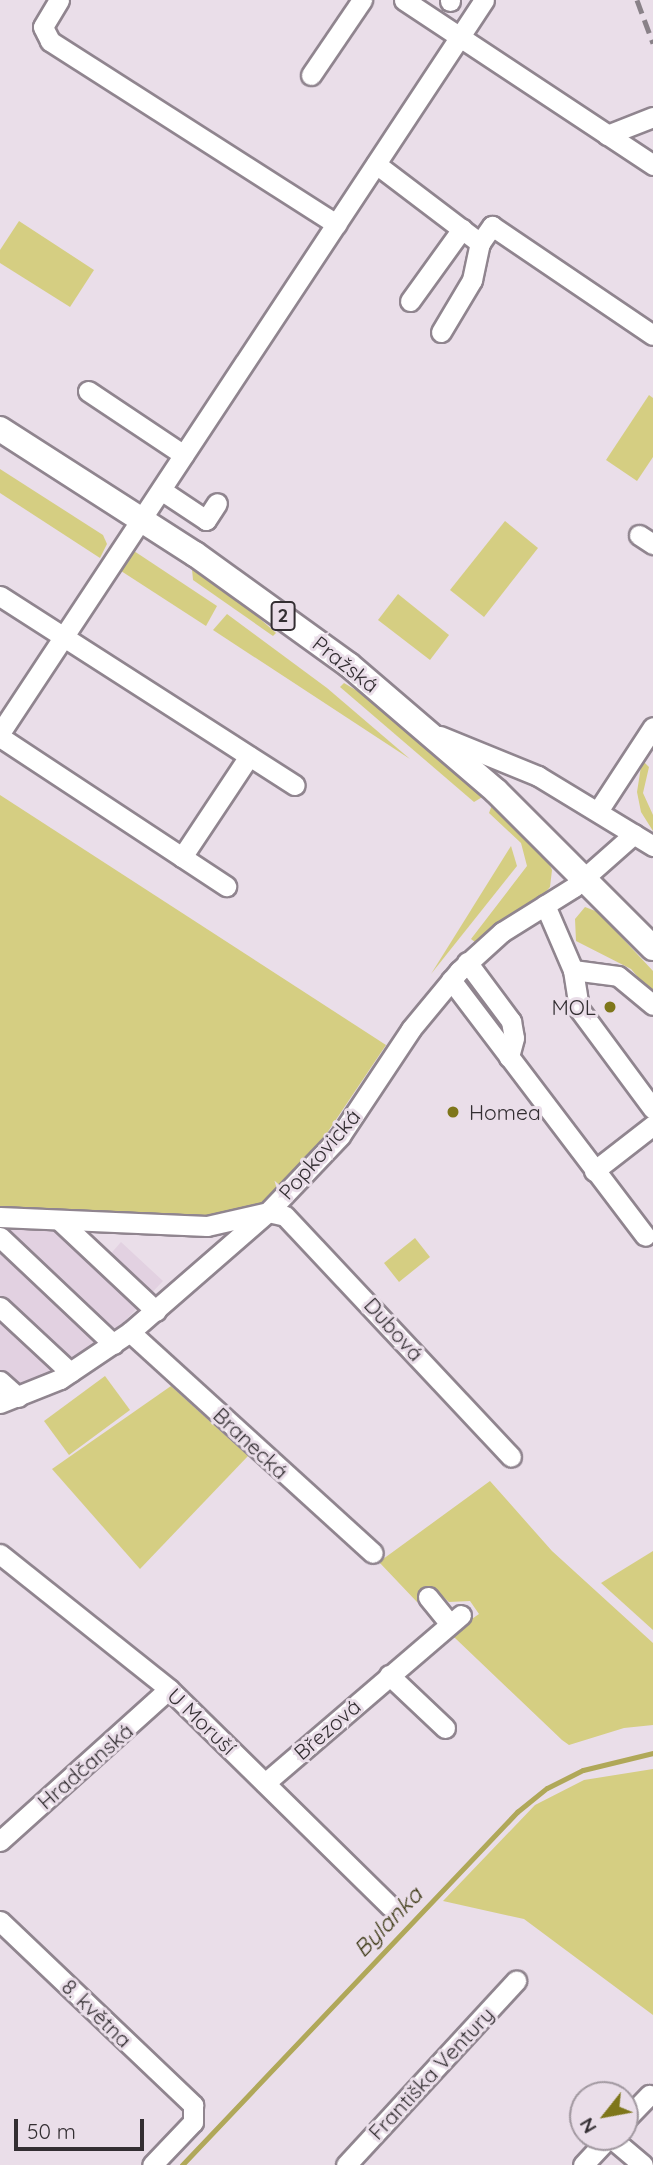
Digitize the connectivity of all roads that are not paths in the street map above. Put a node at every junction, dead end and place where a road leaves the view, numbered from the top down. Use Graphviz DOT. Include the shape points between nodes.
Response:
graph roads {
  1 [pos="59,0"];
  2 [pos="362,0"];
  3 [pos="404,0"];
  4 [pos="484,0"];
  5 [pos="459,37"];
  6 [pos="311,75"];
  7 [pos="653,117"];
  8 [pos="607,135"];
  9 [pos="376,164"];
  10 [pos="653,165"];
  11 [pos="336,225"];
  12 [pos="462,229"];
  13 [pos="480,243"];
  14 [pos="410,301"];
  15 [pos="441,332"];
  16 [pos="653,335"];
  17 [pos="88,391"];
  18 [pos="0,429"];
  19 [pos="184,456"];
  20 [pos="162,490"];
  21 [pos="217,503"];
  22 [pos="142,520"];
  23 [pos="0,596"];
  24 [pos="63,637"];
  25 [pos="417,722"];
  26 [pos="653,727"];
  27 [pos="0,735"];
  28 [pos="249,757"];
  29 [pos="294,785"];
  30 [pos="598,811"];
  31 [pos="634,834"];
  32 [pos="653,846"];
  33 [pos="182,857"];
  34 [pos="586,877"];
  35 [pos="226,886"];
  36 [pos="545,905"];
  37 [pos="653,948"];
  38 [pos="467,962"];
  39 [pos="573,970"];
  40 [pos="451,981"];
  41 [pos="653,1005"];
  42 [pos="509,1057"];
  43 [pos="649,1098"];
  44 [pos="653,1125"];
  45 [pos="594,1171"];
  46 [pos="268,1212"];
  47 [pos="0,1217"];
  48 [pos="59,1220"];
  49 [pos="645,1236"];
  50 [pos="0,1237"];
  51 [pos="0,1307"];
  52 [pos="156,1311"];
  53 [pos="130,1332"];
  54 [pos="113,1344"];
  55 [pos="70,1372"];
  56 [pos="0,1381"];
  57 [pos="9,1400"];
  58 [pos="511,1457"];
  59 [pos="373,1553"];
  60 [pos="0,1554"];
  61 [pos="428,1597"];
  62 [pos="389,1675"];
  63 [pos="169,1689"];
  64 [pos="445,1728"];
  65 [pos="265,1783"];
  66 [pos="0,1841"];
  67 [pos="390,1906"];
  68 [pos="0,1921"];
  69 [pos="516,1981"];
  70 [pos="649,2095"];
  71 [pos="639,2105"];
  72 [pos="596,2151"];
  73 [pos="626,2151"];
  74 [pos="354,2162"];
  75 [pos="152,2165"];
  76 [pos="583,2165"];
  77 [pos="643,2165"];
  1 -- 11 [label="street" via="43,27 50,41"];
  2 -- 6 [label="street"];
  3 -- 5 [label="street"];
  4 -- 5 [label="street"];
  5 -- 8 [label="street"];
  5 -- 9 [label="street"];
  7 -- 8 [label="street"];
  8 -- 10 [label="street"];
  9 -- 11 [label="street"];
  9 -- 12 [label="street"];
  11 -- 19 [label="street"];
  12 -- 13 [label="street"];
  12 -- 14 [label="street"];
  13 -- 15 [label="street" via="472,280"];
  13 -- 16 [label="street" via="492,226"];
  17 -- 19 [label="street"];
  18 -- 22 [label="main road, Pražská / 2"];
  19 -- 20 [label="street"];
  20 -- 21 [label="street" via="206,520"];
  20 -- 22 [label="street"];
  22 -- 24 [label="street"];
  22 -- 25 [label="main road, Pražská / 2" via="261,600"];
  23 -- 24 [label="street"];
  24 -- 27 [label="street"];
  24 -- 28 [label="street"];
  25 -- 30 [label="street" via="451,742 538,776"];
  25 -- 34 [label="main road, Pražská / 2"];
  26 -- 30 [label="street"];
  27 -- 33 [label="street"];
  28 -- 29 [label="street"];
  28 -- 33 [label="street"];
  30 -- 31 [label="street"];
  31 -- 32 [label="street"];
  31 -- 34 [label="street, Popkovická"];
  33 -- 35 [label="street"];
  34 -- 36 [label="street, Popkovická"];
  34 -- 37 [label="main road, Pražská / 2"];
  36 -- 38 [label="street, Popkovická" via="502,932"];
  36 -- 39 [label="street"];
  38 -- 40 [label="street, Popkovická"];
  38 -- 42 [label="street" via="511,1021 514,1038"];
  39 -- 41 [label="street" via="618,976"];
  39 -- 43 [label="street" via="579,1009"];
  40 -- 42 [label="street"];
  40 -- 46 [label="street, Popkovická" via="411,1029 340,1136"];
  42 -- 45 [label="street"];
  44 -- 45 [label="street"];
  45 -- 49 [label="street"];
  46 -- 48 [label="street, Popkovická" via="207,1226"];
  46 -- 52 [label="street"];
  46 -- 58 [label="street, Dubová" via="285,1216 325,1253"];
  47 -- 48 [label="street, Popkovická"];
  48 -- 52 [label="street"];
  50 -- 54 [label="street"];
  51 -- 55 [label="street"];
  52 -- 53 [label="street"];
  53 -- 54 [label="street"];
  53 -- 59 [label="street, Branecká"];
  54 -- 55 [label="street"];
  55 -- 57 [label="street"];
  56 -- 57 [label="street"];
  60 -- 63 [label="street, U Moruší"];
  61 -- 62 [label="street, Březová" via="455,1619"];
  62 -- 64 [label="street"];
  62 -- 65 [label="street, Březová"];
  63 -- 65 [label="street, U Moruší"];
  63 -- 66 [label="street, Hradčanská"];
  65 -- 67 [label="street, U Moruší"];
  68 -- 75 [label="street, 8. května" via="193,2105 193,2122"];
  69 -- 74 [label="street, Františka Ventury"];
  70 -- 71 [label="street"];
  72 -- 76 [label="street"];
  73 -- 77 [label="street"];
}
